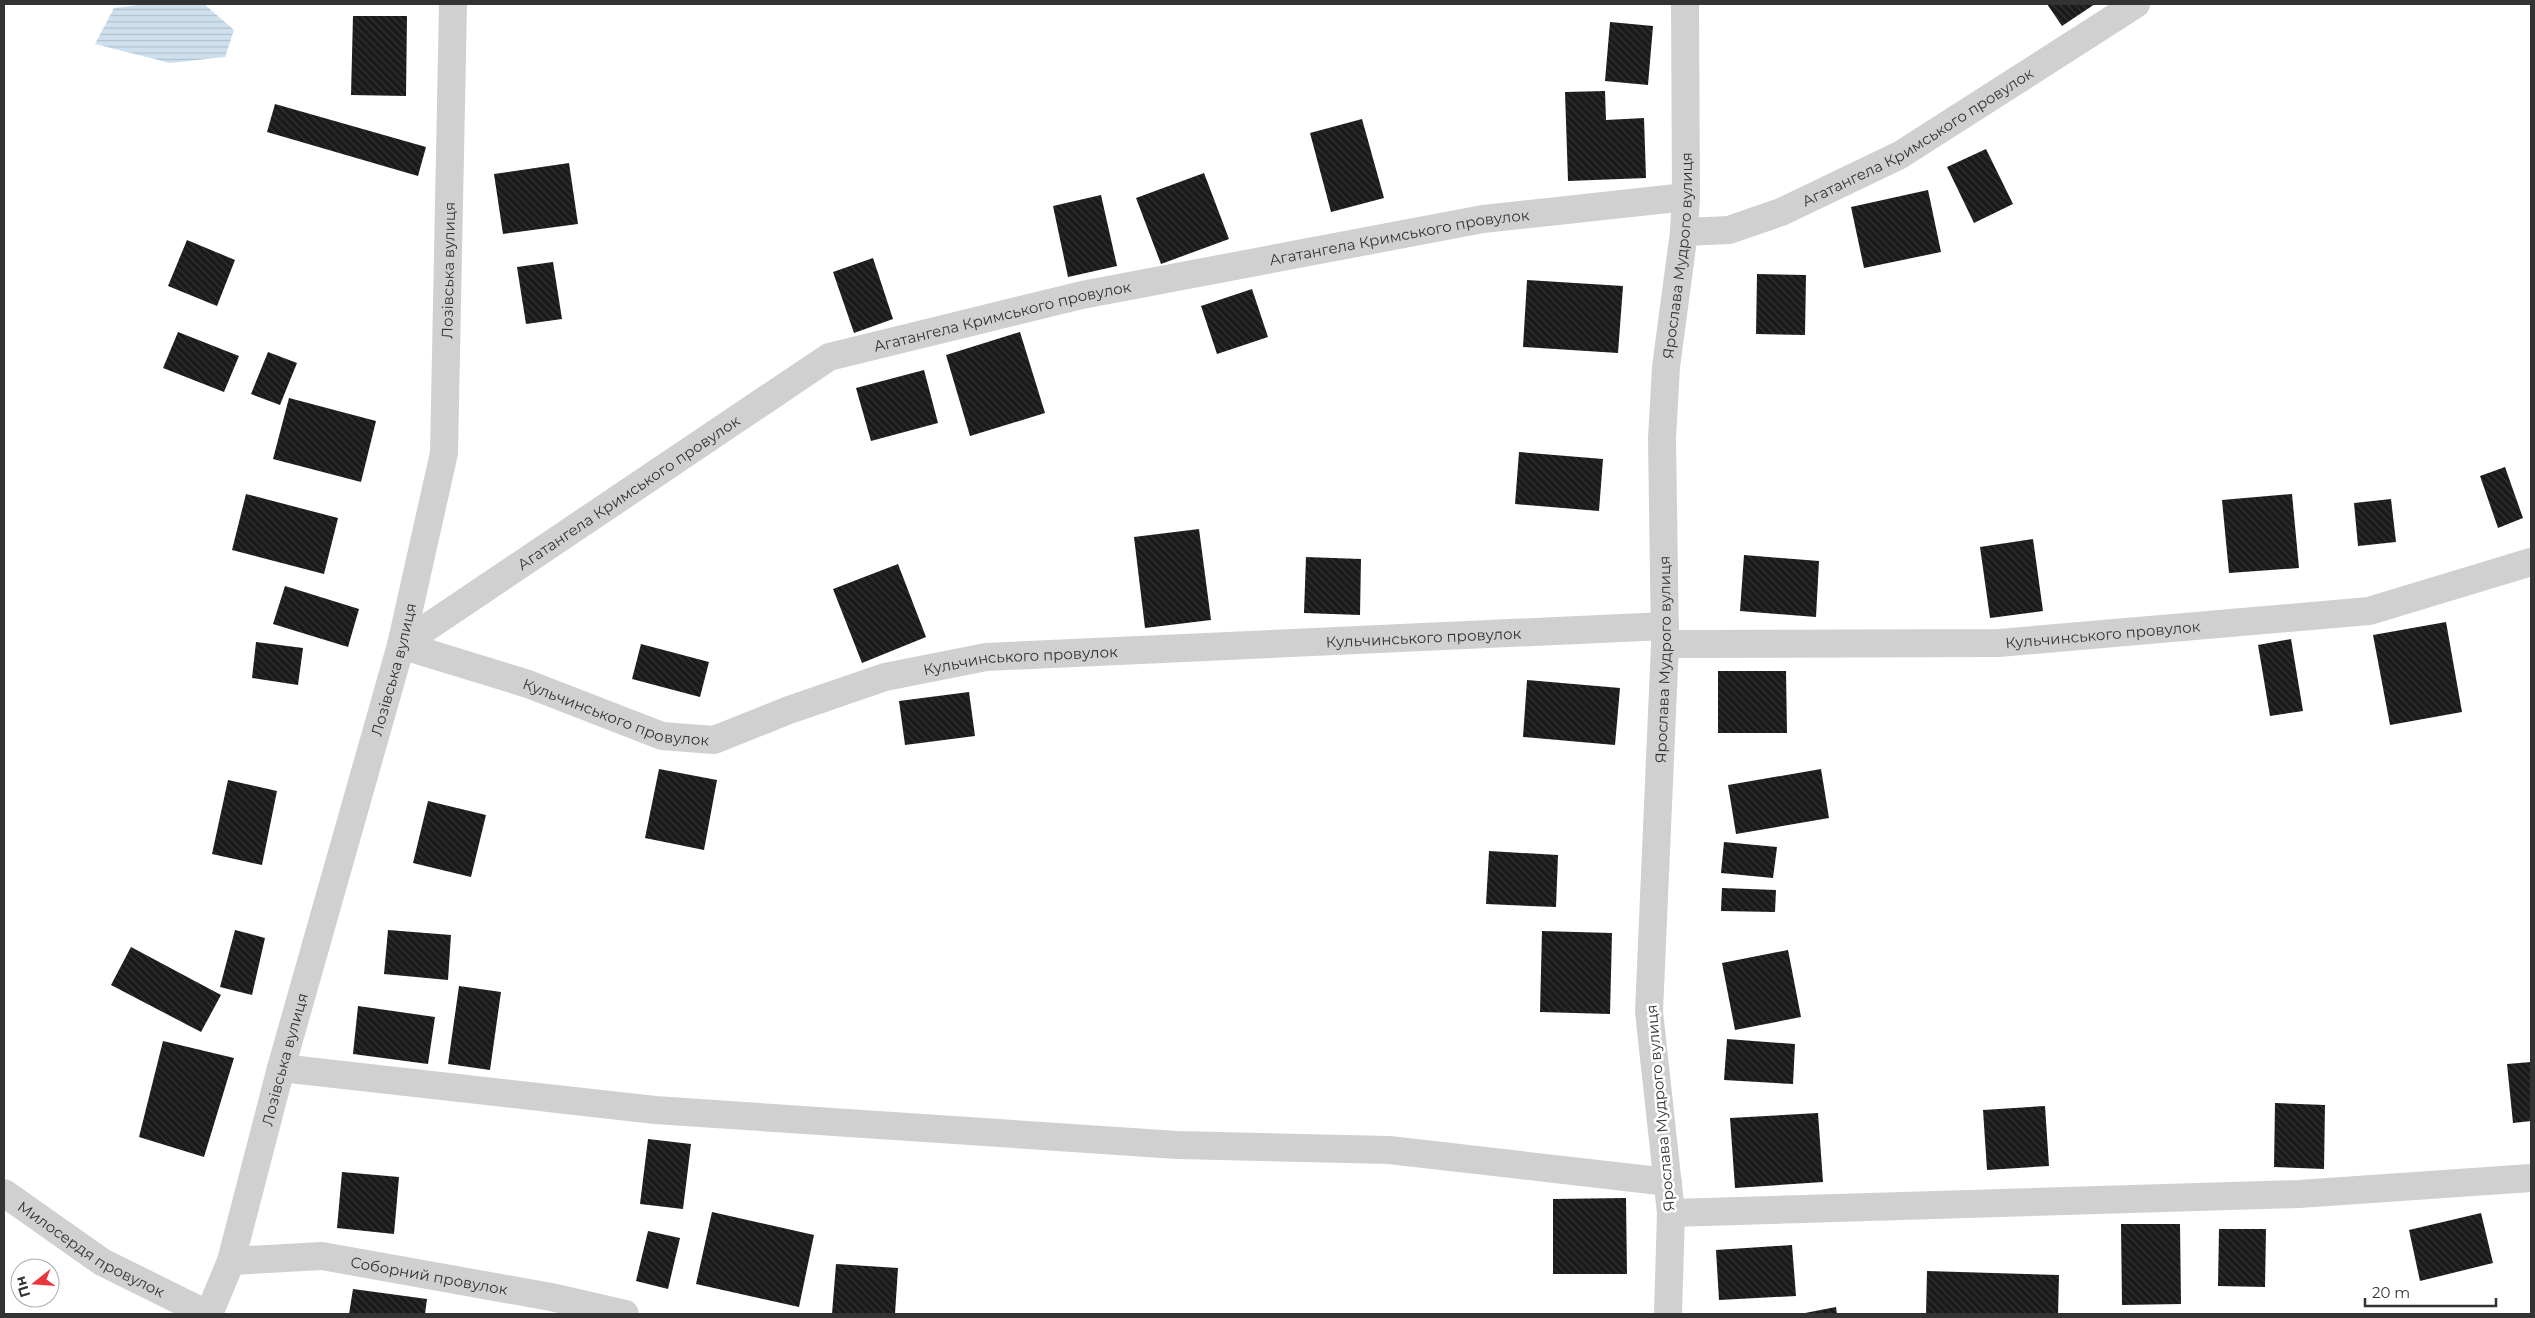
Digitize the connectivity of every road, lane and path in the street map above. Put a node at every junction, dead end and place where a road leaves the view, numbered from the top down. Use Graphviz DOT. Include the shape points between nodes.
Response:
graph roads {
  1 [pos="453,4"];
  2 [pos="1685,4"];
  3 [pos="2136,4"];
  4 [pos="1686,197"];
  5 [pos="1684,232"];
  6 [pos="2531,562"];
  7 [pos="1665,635"];
  8 [pos="401,645"];
  9 [pos="282,1068"];
  10 [pos="2531,1178"];
  11 [pos="1668,1182"];
  12 [pos="4,1193"];
  13 [pos="1671,1212"];
  14 [pos="231,1261"];
  15 [pos="208,1314"];
  16 [pos="625,1314"];
  17 [pos="1668,1314"];
  1 -- 8 [label="street, Лозівська вулиця" via="444,453"];
  2 -- 4 [label="street, Ярослава Мудрого вулиця"];
  3 -- 5 [label="street, Агатангела Кримського провулок" via="1900,155 1772,215 1730,230"];
  4 -- 5 [label="street, Ярослава Мудрого вулиця"];
  4 -- 8 [label="street, Агатангела Кримського провулок" via="1483,219 1082,295 829,357"];
  5 -- 7 [label="street, Ярослава Мудрого вулиця" via="1666,366 1662,438"];
  6 -- 7 [label="street, Кульчинського провулок" via="2369,612 2000,643"];
  7 -- 8 [label="street, Кульчинського провулок" via="986,657 885,677 714,740 662,736 528,684"];
  7 -- 11 [label="street, Ярослава Мудрого вулиця" via="1649,1012"];
  8 -- 9 [label="street, Лозівська вулиця"];
  9 -- 11 [label="street" via="655,1110 1176,1145 1388,1150"];
  9 -- 14 [label="street, Лозівська вулиця"];
  10 -- 13 [label="street" via="2299,1194"];
  11 -- 13 [label="street, Ярослава Мудрого вулиця"];
  12 -- 15 [label="street, Милосердя провулок" via="102,1262"];
  13 -- 17 [label="street, Ярослава Мудрого вулиця"];
  14 -- 15 [label="street, Лозівська вулиця"];
  14 -- 16 [label="street, Соборний провулок" via="322,1256 551,1297"];
}
